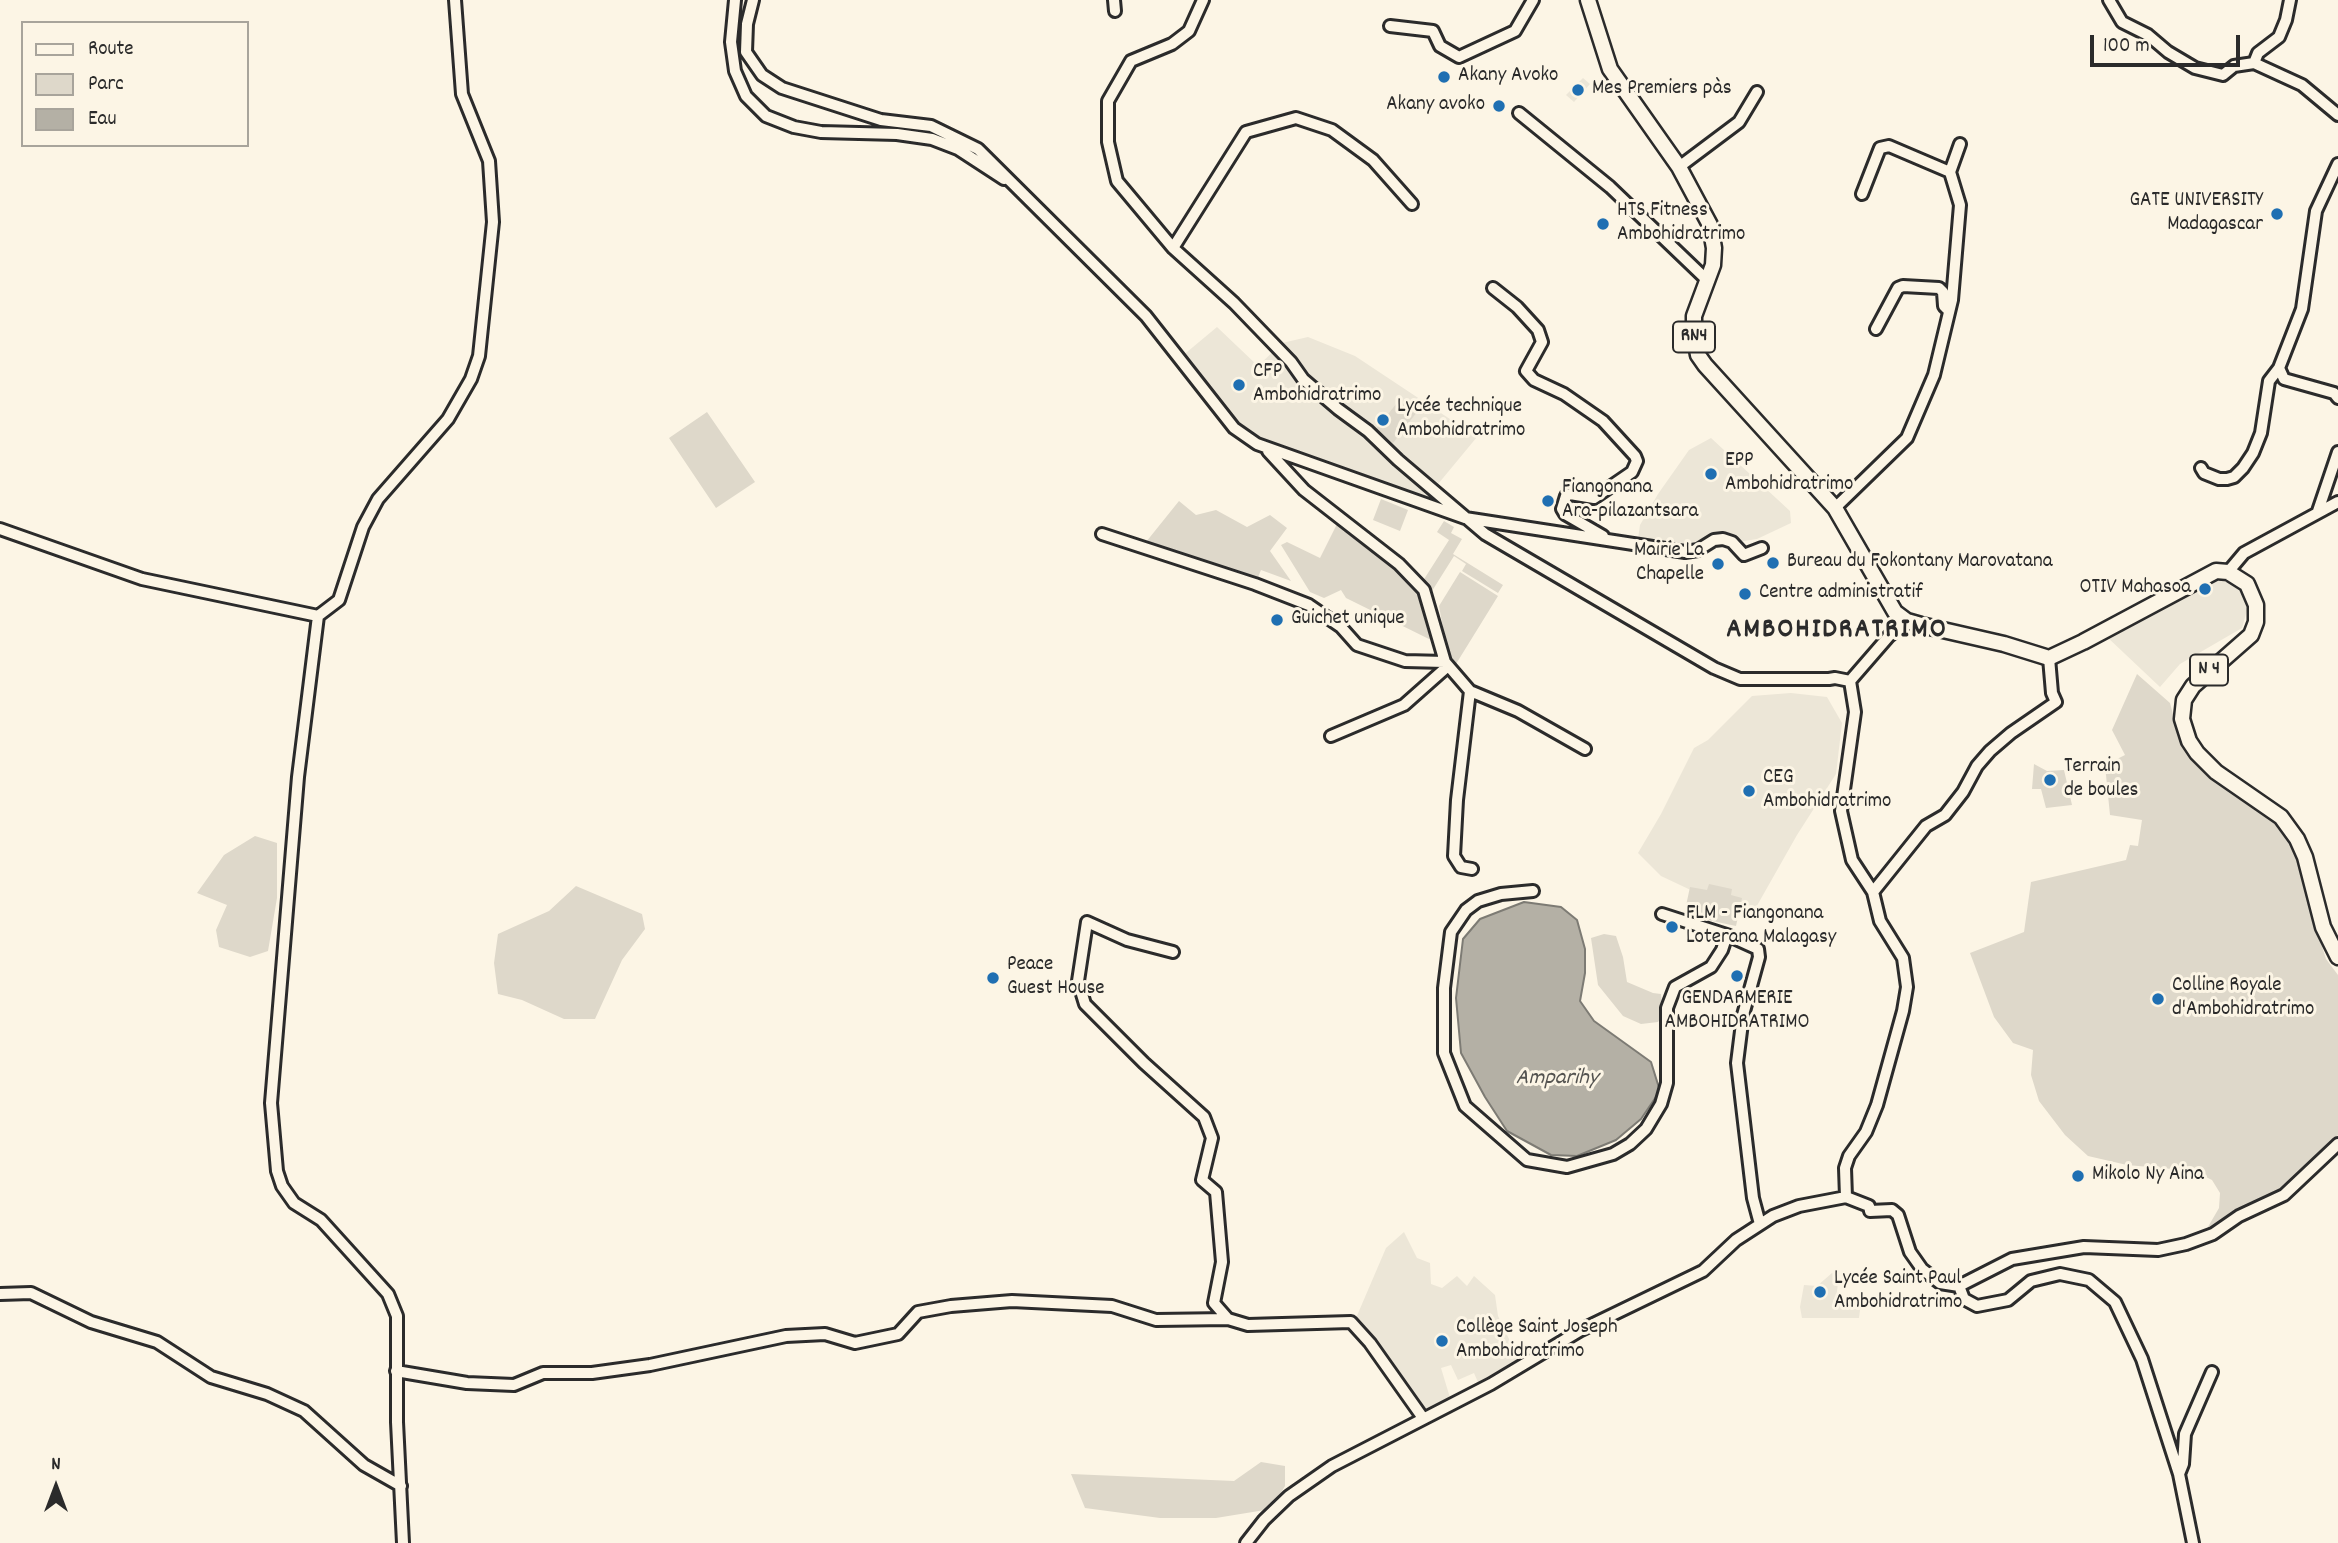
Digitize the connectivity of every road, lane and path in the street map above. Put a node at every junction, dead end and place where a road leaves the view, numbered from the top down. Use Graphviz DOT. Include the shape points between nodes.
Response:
graph roads {
  1 [pos="456,0"];
  2 [pos="735,0"];
  3 [pos="753,0"];
  4 [pos="1203,0"];
  5 [pos="1533,0"];
  6 [pos="1588,0"];
  7 [pos="2109,0"];
  8 [pos="2290,0"];
  9 [pos="1390,26"];
  10 [pos="2254,63"];
  11 [pos="1757,92"];
  12 [pos="1519,113"];
  13 [pos="2338,115"];
  14 [pos="1960,144"];
  15 [pos="2338,164"];
  16 [pos="1679,167"];
  17 [pos="1950,172"];
  18 [pos="1012,184"];
  19 [pos="1862,194"];
  20 [pos="1412,204"];
  21 [pos="1173,248"];
  22 [pos="1707,280"];
  23 [pos="1493,288"];
  24 [pos="1949,310"];
  25 [pos="1876,329"];
  26 [pos="2279,368"];
  27 [pos="2338,398"];
  28 [pos="1266,450"];
  29 [pos="2338,452"];
  30 [pos="2201,468"];
  31 [pos="2338,502"];
  32 [pos="1835,508"];
  33 [pos="2318,511"];
  34 [pos="1465,518"];
  35 [pos="0,528"];
  36 [pos="1102,534"];
  37 [pos="1606,539"];
  38 [pos="1762,548"];
  39 [pos="2228,572"];
  40 [pos="318,616"];
  41 [pos="1908,619"];
  42 [pos="2049,658"];
  43 [pos="1447,664"];
  44 [pos="1850,681"];
  45 [pos="1470,691"];
  46 [pos="1331,736"];
  47 [pos="1585,749"];
  48 [pos="1472,869"];
  49 [pos="1532,891"];
  50 [pos="1873,892"];
  51 [pos="1662,914"];
  52 [pos="1727,935"];
  53 [pos="1173,952"];
  54 [pos="2338,957"];
  55 [pos="2338,1144"];
  56 [pos="1846,1197"];
  57 [pos="1760,1224"];
  58 [pos="1959,1286"];
  59 [pos="0,1294"];
  60 [pos="1228,1319"];
  61 [pos="396,1371"];
  62 [pos="2212,1372"];
  63 [pos="1423,1418"];
  64 [pos="2179,1474"];
  65 [pos="401,1486"];
  66 [pos="402,1543"];
  67 [pos="1246,1543"];
  68 [pos="2193,1543"];
  1 -- 40 [label="street" via="462,94 489,161 493,222 479,356 448,419 378,499 363,527 339,600"];
  2 -- 18 [label="street" via="731,42 735,71 746,96 766,116 821,132 932,139 958,149"];
  3 -- 18 [label="street" via="746,52 762,75 782,88 881,120 931,126 978,149"];
  4 -- 21 [label="street" via="1189,31 1172,44 1131,61 1108,101 1108,142 1117,181"];
  5 -- 9 [label="street" via="1516,31 1459,57 1440,46 1433,30"];
  6 -- 16 [label="main road, RN4" via="1610,69"];
  7 -- 10 [label="street" via="2122,22 2195,68 2223,75 2234,66"];
  8 -- 10 [label="street" via="2279,37 2258,53"];
  10 -- 13 [label="street" via="2302,85"];
  11 -- 16 [label="street" via="1739,121"];
  12 -- 22 [label="street" via="1610,187"];
  14 -- 17 [label="street"];
  15 -- 26 [label="street" via="2316,211 2302,309"];
  16 -- 22 [label="main road, RN4" via="1710,226 1714,248"];
  17 -- 19 [label="street" via="1889,146 1880,148"];
  17 -- 24 [label="street" via="1959,205 1959,234"];
  18 -- 28 [label="street" via="1146,316 1234,428"];
  20 -- 21 [label="street" via="1373,160 1332,130 1296,118 1246,132"];
  21 -- 34 [label="street" via="1234,303 1303,379 1368,430"];
  22 -- 32 [label="main road, RN4" via="1694,316 1698,355"];
  23 -- 37 [label="street" via="1538,330 1542,342 1526,371 1603,421 1635,456 1632,472 1594,498 1566,496 1565,514"];
  24 -- 25 [label="street" via="1939,288 1903,286"];
  24 -- 32 [label="street" via="1934,375 1907,438"];
  26 -- 27 [label="street" via="2284,379"];
  26 -- 30 [label="street" via="2269,381 2261,433 2243,468 2234,477 2219,479"];
  28 -- 34 [label="street"];
  28 -- 43 [label="street" via="1304,490 1399,564 1424,590"];
  29 -- 33 [label="street"];
  31 -- 33 [label="street"];
  32 -- 41 [label="main road, RN4"];
  33 -- 39 [label="street" via="2244,553"];
  34 -- 37 [label="street"];
  34 -- 44 [label="street" via="1485,534 1727,673 1740,678"];
  35 -- 40 [label="street" via="142,579"];
  36 -- 43 [label="street" via="1309,606 1341,627 1357,645 1405,661"];
  37 -- 38 [label="street" via="1685,552 1723,538 1744,555"];
  39 -- 42 [label="main road" via="2200,578"];
  39 -- 54 [label="main road, N 4" via="2247,584 2256,606 2256,622 2251,635 2193,686 2184,700 2182,719 2197,753 2216,772 2281,817 2297,839 2323,927"];
  40 -- 61 [label="street" via="298,778 271,1104 277,1171 294,1203 321,1220 387,1294 397,1316"];
  41 -- 42 [label="main road"];
  41 -- 44 [label="street"];
  42 -- 50 [label="street" via="2056,702 1990,751 1945,815 1926,827"];
  43 -- 45 [label="street"];
  43 -- 46 [label="street" via="1404,705"];
  44 -- 50 [label="street" via="1855,712 1841,811 1852,860"];
  45 -- 47 [label="street" via="1518,711"];
  45 -- 48 [label="street" via="1454,856 1461,867"];
  49 -- 52 [label="street" via="1501,894 1466,910 1451,932 1444,988 1444,1054 1465,1106 1527,1160 1567,1167 1613,1154 1646,1129 1667,1083 1667,1008 1675,987 1711,967"];
  50 -- 56 [label="street" via="1880,921 1903,958 1907,987 1877,1105 1845,1168"];
  51 -- 52 [label="street"];
  52 -- 57 [label="street" via="1758,949 1759,957 1743,1015 1737,1063"];
  53 -- 60 [label="street" via="1127,940 1087,922 1078,981 1085,1004 1204,1117 1212,1138 1202,1180 1216,1192 1222,1262 1214,1303"];
  55 -- 58 [label="street" via="2284,1195 2213,1234 2158,1250 2084,1247 2012,1259"];
  56 -- 57 [label="street" via="1799,1206"];
  56 -- 58 [label="street" via="1871,1211 1898,1214 1910,1252 1922,1269 1940,1283"];
  57 -- 63 [label="street" via="1703,1271 1581,1330 1492,1384"];
  58 -- 64 [label="street" via="1964,1299 1977,1306 2008,1300 2031,1281 2060,1274 2089,1280 2115,1302 2141,1359"];
  59 -- 65 [label="street" via="31,1293 91,1321 157,1342 211,1377 304,1411 364,1465"];
  60 -- 61 [label="street" via="1156,1320 1112,1306 1012,1301 918,1312 898,1334 855,1343 825,1334 786,1336 592,1373 543,1373 514,1385 467,1383"];
  60 -- 63 [label="street" via="1248,1325 1351,1322"];
  61 -- 65 [label="street"];
  62 -- 64 [label="street" via="2185,1434"];
  63 -- 67 [label="street" via="1332,1466 1289,1496"];
  64 -- 68 [label="street"];
  65 -- 66 [label="street"];
}
